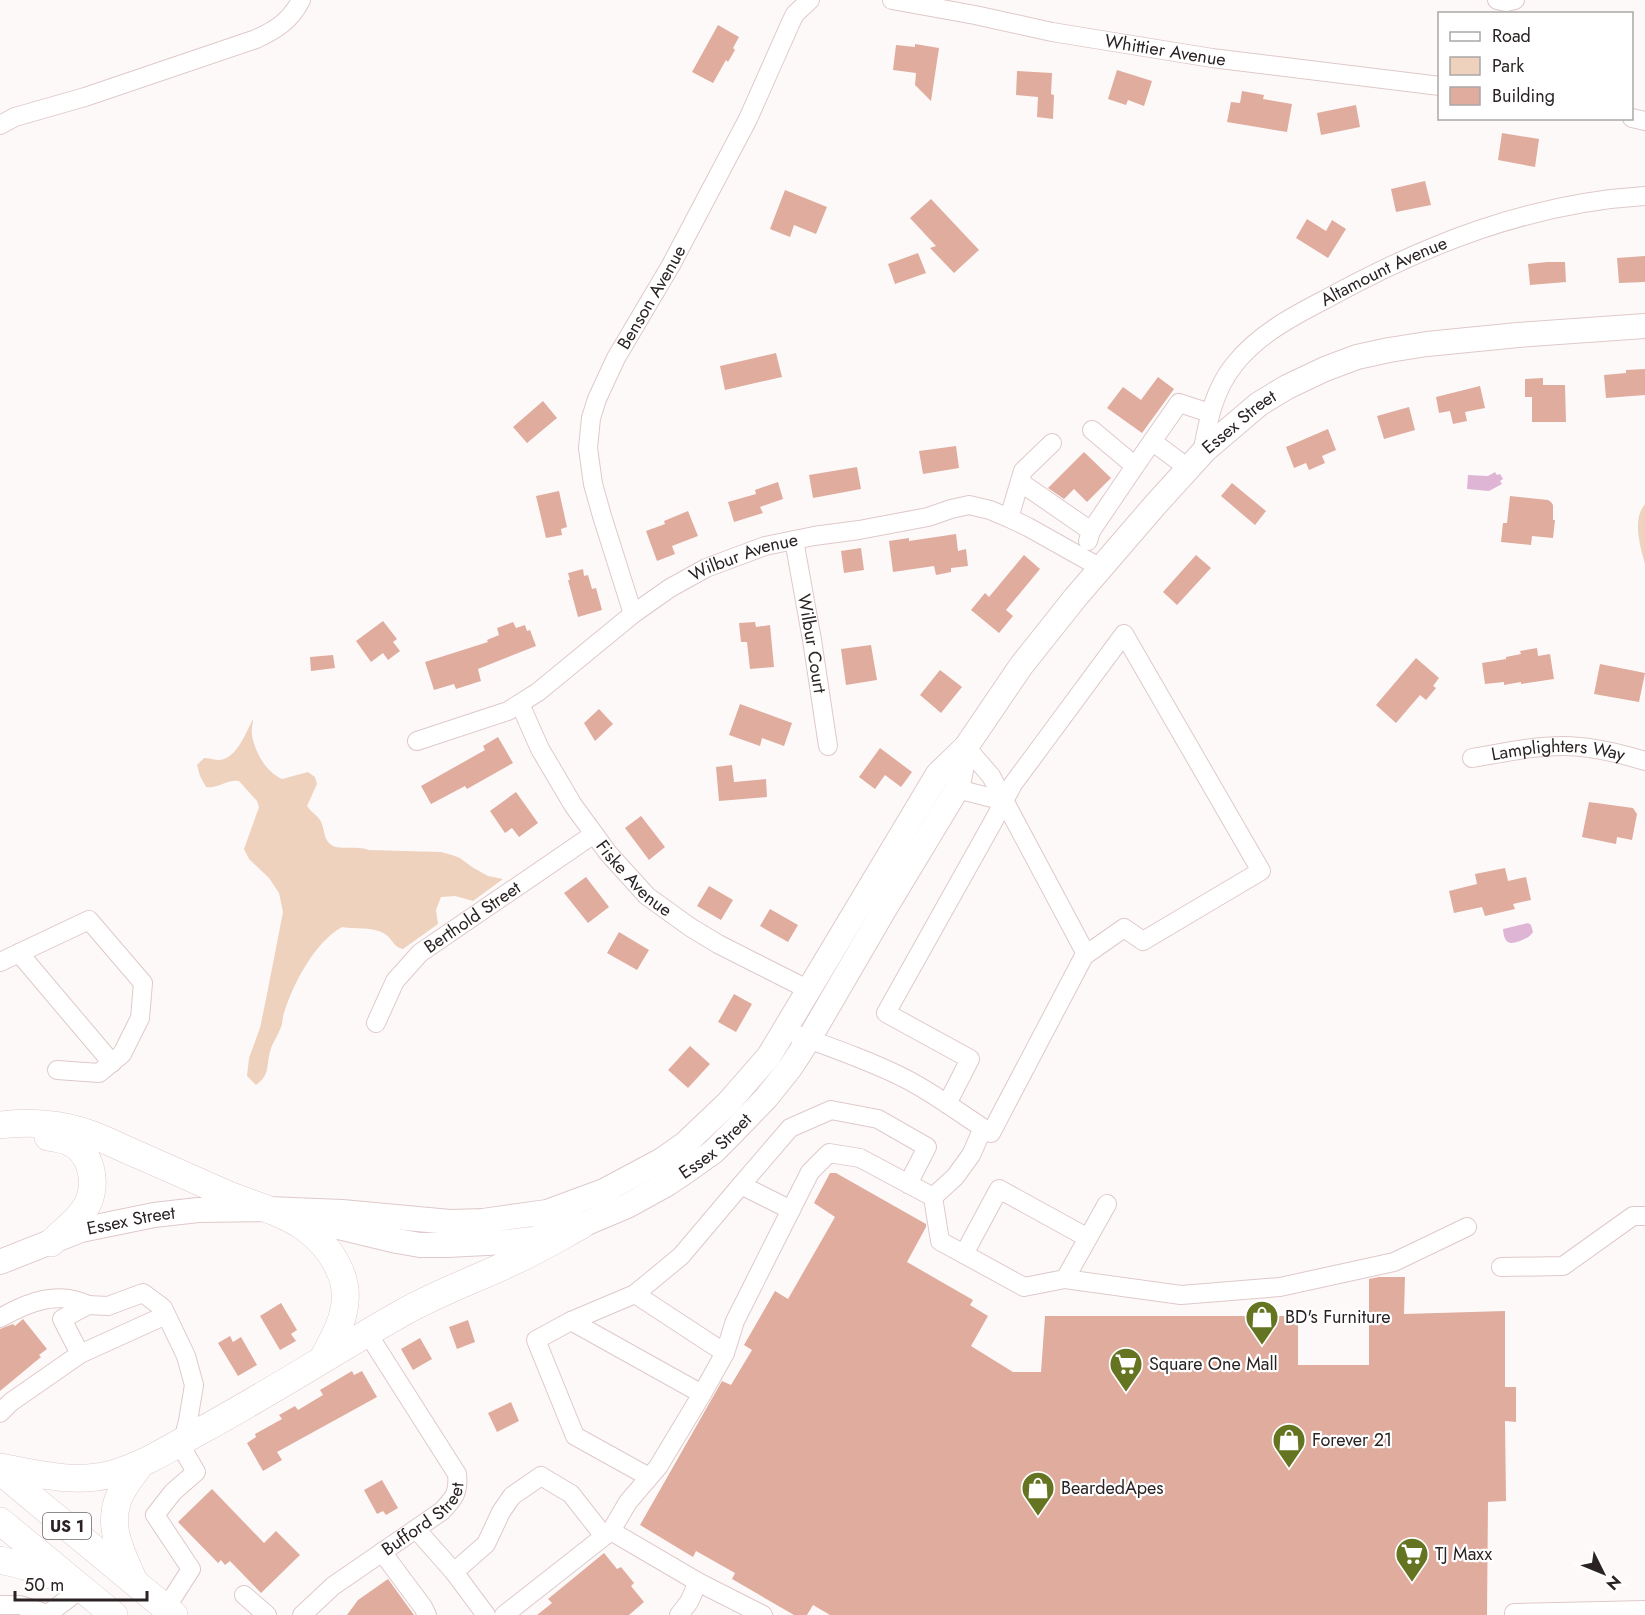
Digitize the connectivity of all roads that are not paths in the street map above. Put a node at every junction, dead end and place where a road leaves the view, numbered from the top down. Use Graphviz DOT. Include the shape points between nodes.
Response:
graph roads {
  1 [pos="301,0"];
  2 [pos="810,0"];
  3 [pos="892,0"];
  4 [pos="1497,0"];
  5 [pos="1515,0"];
  6 [pos="1438,86"];
  7 [pos="0,125"];
  8 [pos="1645,196"];
  9 [pos="1645,326"];
  10 [pos="1210,413"];
  11 [pos="1092,430"];
  12 [pos="1153,442"];
  13 [pos="1052,443"];
  14 [pos="1195,461"];
  15 [pos="1135,466"];
  16 [pos="1020,482"];
  17 [pos="1009,518"];
  18 [pos="1091,531"];
  19 [pos="794,540"];
  20 [pos="1092,563"];
  21 [pos="633,614"];
  22 [pos="520,704"];
  23 [pos="417,741"];
  24 [pos="828,746"];
  25 [pos="966,747"];
  26 [pos="1472,758"];
  27 [pos="1645,761"];
  28 [pos="957,789"];
  29 [pos="1004,801"];
  30 [pos="594,834"];
  31 [pos="19,953"];
  32 [pos="1086,954"];
  33 [pos="0,962"];
  34 [pos="809,990"];
  35 [pos="376,1023"];
  36 [pos="785,1030"];
  37 [pos="809,1039"];
  38 [pos="112,1063"];
  39 [pos="57,1070"];
  40 [pos="947,1104"];
  41 [pos="0,1125"];
  42 [pos="990,1133"];
  43 [pos="0,1136"];
  44 [pos="908,1184"];
  45 [pos="741,1185"];
  46 [pos="933,1197"];
  47 [pos="1107,1204"];
  48 [pos="268,1209"];
  49 [pos="791,1210"];
  50 [pos="1645,1216"];
  51 [pos="582,1225"];
  52 [pos="1467,1227"];
  53 [pos="1088,1238"];
  54 [pos="51,1243"];
  55 [pos="964,1254"];
  56 [pos="0,1262"];
  57 [pos="1501,1267"];
  58 [pos="1065,1279"];
  59 [pos="635,1294"];
  60 [pos="88,1305"];
  61 [pos="166,1315"];
  62 [pos="0,1318"];
  63 [pos="571,1321"];
  64 [pos="368,1334"];
  65 [pos="725,1353"];
  66 [pos="80,1354"];
  67 [pos="322,1360"];
  68 [pos="702,1394"];
  69 [pos="0,1413"];
  70 [pos="183,1441"];
  71 [pos="140,1465"];
  72 [pos="0,1469"];
  73 [pos="649,1477"];
  74 [pos="0,1521"];
  75 [pos="416,1529"];
  76 [pos="607,1534"];
  77 [pos="382,1552"];
  78 [pos="0,1560"];
  79 [pos="454,1572"];
  80 [pos="133,1581"];
  81 [pos="698,1582"];
  82 [pos="82,1588"];
  83 [pos="244,1595"];
  84 [pos="0,1605"];
  85 [pos="1645,1610"];
  86 [pos="170,1612"];
  87 [pos="1514,1612"];
  88 [pos="48,1615"];
  89 [pos="114,1615"];
  90 [pos="267,1615"];
  91 [pos="302,1615"];
  92 [pos="427,1615"];
  93 [pos="486,1615"];
  94 [pos="504,1615"];
  95 [pos="680,1615"];
  96 [pos="762,1615"];
  1 -- 7 [label="street" via="285,22 256,39"];
  2 -- 21 [label="street, Benson Avenue" via="795,14 748,119 671,265 616,358 591,418 588,448 593,484"];
  3 -- 6 [label="street, Whittier Avenue" via="1212,58"];
  4 -- 5 [label="street"];
  8 -- 10 [label="street, Altamount Avenue" via="1566,205 1497,223 1354,283 1290,319 1245,351 1220,387"];
  9 -- 14 [label="main road, Essex Street" via="1427,344 1357,357 1287,387 1259,404"];
  10 -- 12 [label="street" via="1179,403"];
  10 -- 14 [label="street, Altamount Avenue"];
  11 -- 15 [label="street"];
  12 -- 14 [label="street"];
  12 -- 15 [label="street"];
  13 -- 16 [label="street" via="1023,471"];
  14 -- 20 [label="main road, Essex Street"];
  15 -- 18 [label="street"];
  16 -- 17 [label="street"];
  16 -- 18 [label="street"];
  17 -- 19 [label="street, Wilbur Avenue" via="969,505 928,517"];
  17 -- 20 [label="street, Wilbur Avenue"];
  18 -- 20 [label="street"];
  19 -- 21 [label="street, Wilbur Avenue" via="765,546 706,568"];
  19 -- 24 [label="street, Wilbur Court"];
  20 -- 25 [label="main road, Essex Street"];
  21 -- 22 [label="street, Wilbur Avenue"];
  22 -- 23 [label="street, Wilbur Avenue"];
  22 -- 30 [label="street, Fiske Avenue" via="554,774"];
  25 -- 28 [label="main road, Essex Street"];
  25 -- 29 [label="street" via="991,776"];
  25 -- 34 [label="main road, Essex Street" via="938,774"];
  26 -- 27 [label="street, Lamplighters Way" via="1564,746 1593,748"];
  28 -- 29 [label="street"];
  28 -- 37 [label="main road, Essex Street"];
  29 -- 32 [label="street"];
  29 -- 32 [label="street" via="1124,634 1261,870 1143,941 1124,928"];
  29 -- 40 [label="street" via="886,1013 970,1059"];
  30 -- 34 [label="street, Fiske Avenue" via="647,896 662,907 718,944"];
  30 -- 35 [label="street, Berthold Street" via="420,953 395,981"];
  31 -- 33 [label="street"];
  31 -- 38 [label="street"];
  31 -- 38 [label="street" via="89,920 143,983 140,1018 122,1054"];
  32 -- 42 [label="street"];
  34 -- 36 [label="main road, Essex Street"];
  36 -- 37 [label="street"];
  36 -- 48 [label="main road, Essex Street" via="750,1078 686,1143 630,1178 575,1203 547,1212 450,1222"];
  37 -- 40 [label="street" via="906,1079"];
  37 -- 51 [label="main road, Essex Street" via="766,1098 713,1152 650,1194"];
  38 -- 39 [label="street" via="99,1073"];
  40 -- 46 [label="street" via="983,1128 971,1155"];
  41 -- 48 [label="highway" via="43,1125 89,1134"];
  43 -- 54 [label="highway" via="19,1132 69,1141 89,1163 93,1192 87,1205"];
  44 -- 45 [label="street" via="927,1147 878,1119 831,1110 790,1128"];
  44 -- 46 [label="street"];
  44 -- 49 [label="street" via="860,1158 829,1154 810,1172"];
  45 -- 49 [label="street"];
  45 -- 59 [label="street" via="681,1256"];
  46 -- 55 [label="street" via="940,1241"];
  47 -- 53 [label="street"];
  48 -- 51 [label="main road, Essex Street" via="420,1245 532,1239"];
  48 -- 54 [label="main road, Essex Street" via="154,1215 81,1230"];
  48 -- 67 [label="highway" via="318,1238 340,1270 345,1306 340,1327"];
  49 -- 65 [label="street" via="735,1321"];
  50 -- 57 [label="street" via="1633,1216 1563,1266"];
  51 -- 64 [label="highway" via="513,1262 425,1300"];
  52 -- 58 [label="street" via="1394,1262 1280,1287 1181,1295"];
  53 -- 55 [label="street" via="999,1189"];
  53 -- 58 [label="street"];
  54 -- 56 [label="main road, Essex Street"];
  55 -- 58 [label="street" via="1024,1287"];
  59 -- 63 [label="street"];
  59 -- 65 [label="street"];
  60 -- 61 [label="street" via="108,1306 143,1293"];
  60 -- 62 [label="street" via="57,1297 21,1307"];
  60 -- 66 [label="street" via="62,1319"];
  61 -- 66 [label="street"];
  61 -- 70 [label="street" via="186,1356 194,1385"];
  63 -- 68 [label="street"];
  63 -- 73 [label="street" via="536,1340 575,1436"];
  64 -- 67 [label="highway"];
  64 -- 75 [label="street, Bufford Street" via="456,1474 454,1499"];
  65 -- 68 [label="street"];
  66 -- 69 [label="street"];
  67 -- 70 [label="highway"];
  68 -- 73 [label="street"];
  70 -- 71 [label="highway"];
  70 -- 86 [label="street" via="196,1472 154,1515 191,1569"];
  71 -- 72 [label="highway" via="111,1474 63,1479"];
  71 -- 80 [label="highway" via="119,1497 114,1520 118,1545"];
  72 -- 80 [label="highway, US 1"];
  73 -- 76 [label="street"];
  74 -- 82 [label="highway, US 1"];
  75 -- 77 [label="street, Bufford Street"];
  75 -- 79 [label="street"];
  76 -- 79 [label="street" via="571,1494 541,1476 512,1496 486,1544"];
  76 -- 81 [label="street"];
  76 -- 94 [label="street"];
  77 -- 91 [label="street, Bufford Street" via="333,1586"];
  77 -- 92 [label="street"];
  78 -- 82 [label="highway"];
  79 -- 93 [label="street"];
  80 -- 86 [label="highway, US 1"];
  81 -- 95 [label="street"];
  81 -- 96 [label="street"];
  82 -- 88 [label="street"];
  82 -- 89 [label="highway, US 1"];
  83 -- 90 [label="street"];
  84 -- 88 [label="street" via="20,1605"];
  85 -- 87 [label="street"];
}
